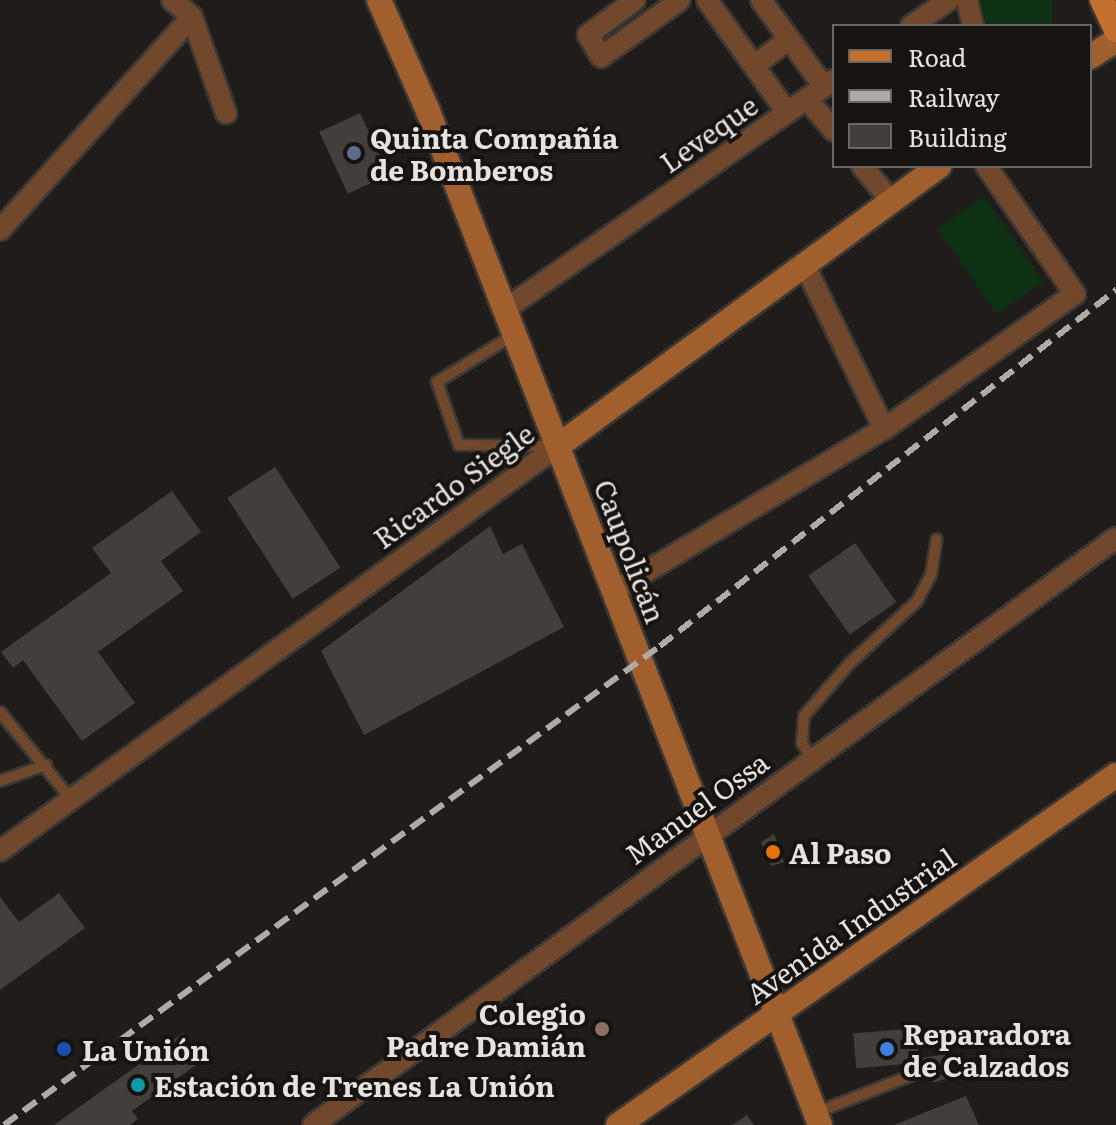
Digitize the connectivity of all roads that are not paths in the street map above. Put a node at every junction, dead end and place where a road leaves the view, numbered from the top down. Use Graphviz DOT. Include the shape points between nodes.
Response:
graph roads {
  1 [pos="172,0"];
  2 [pos="379,0"];
  3 [pos="635,0"];
  4 [pos="680,0"];
  5 [pos="707,0"];
  6 [pos="761,0"];
  7 [pos="949,0"];
  8 [pos="967,0"];
  9 [pos="1102,0"];
  10 [pos="192,17"];
  11 [pos="914,24"];
  12 [pos="973,24"];
  13 [pos="1116,30"];
  14 [pos="789,39"];
  15 [pos="1116,40"];
  16 [pos="1092,56"];
  17 [pos="754,66"];
  18 [pos="829,83"];
  19 [pos="807,99"];
  20 [pos="787,112"];
  21 [pos="226,113"];
  22 [pos="832,129"];
  23 [pos="864,168"];
  24 [pos="936,168"];
  25 [pos="987,168"];
  26 [pos="892,202"];
  27 [pos="0,230"];
  28 [pos="805,266"];
  29 [pos="504,310"];
  30 [pos="515,334"];
  31 [pos="884,429"];
  32 [pos="558,446"];
  33 [pos="1116,538"];
  34 [pos="937,539"];
  35 [pos="614,591"];
  36 [pos="0,712"];
  37 [pos="811,757"];
  38 [pos="46,765"];
  39 [pos="1116,775"];
  40 [pos="0,781"];
  41 [pos="71,799"];
  42 [pos="707,832"];
  43 [pos="0,851"];
  44 [pos="776,1014"];
  45 [pos="917,1073"];
  46 [pos="818,1119"];
  47 [pos="313,1125"];
  48 [pos="618,1125"];
  1 -- 10 [label="street"];
  2 -- 29 [label="main road, Caupolicán"];
  3 -- 4 [label="street" via="588,35 601,57"];
  5 -- 17 [label="street, Leveque"];
  6 -- 14 [label="street, Leveque"];
  7 -- 11 [label="street"];
  8 -- 12 [label="street"];
  9 -- 13 [label="main road"];
  10 -- 21 [label="street"];
  10 -- 27 [label="street"];
  14 -- 17 [label="street, Leveque"];
  14 -- 18 [label="street, Leveque"];
  15 -- 16 [label="main road"];
  17 -- 20 [label="street, Leveque"];
  18 -- 19 [label="street, Leveque"];
  19 -- 20 [label="street, Leveque"];
  19 -- 22 [label="street"];
  20 -- 29 [label="street, Leveque"];
  23 -- 26 [label="street"];
  24 -- 26 [label="main road, Ricardo Siegle"];
  25 -- 31 [label="street" via="1075,294"];
  26 -- 28 [label="main road, Ricardo Siegle"];
  28 -- 31 [label="street"];
  28 -- 32 [label="main road, Ricardo Siegle"];
  29 -- 30 [label="main road, Caupolicán"];
  30 -- 32 [label="main road, Caupolicán"];
  30 -- 32 [label="lane" via="437,382 459,445"];
  31 -- 35 [label="street"];
  32 -- 35 [label="main road, Caupolicán"];
  32 -- 41 [label="street, Ricardo Siegle"];
  33 -- 37 [label="street, Manuel Ossa"];
  34 -- 37 [label="lane" via="931,575 917,601 849,664 804,716 802,743"];
  35 -- 42 [label="main road, Caupolicán"];
  36 -- 38 [label="lane"];
  37 -- 42 [label="street, Manuel Ossa"];
  38 -- 40 [label="lane"];
  38 -- 41 [label="lane"];
  39 -- 44 [label="main road, Avenida Industrial"];
  41 -- 43 [label="street, Ricardo Siegle"];
  42 -- 44 [label="main road, Caupolicán"];
  42 -- 47 [label="street, Manuel Ossa"];
  44 -- 46 [label="main road, Caupolicán"];
  44 -- 48 [label="main road, Avenida Industrial"];
  45 -- 46 [label="lane"];
}
